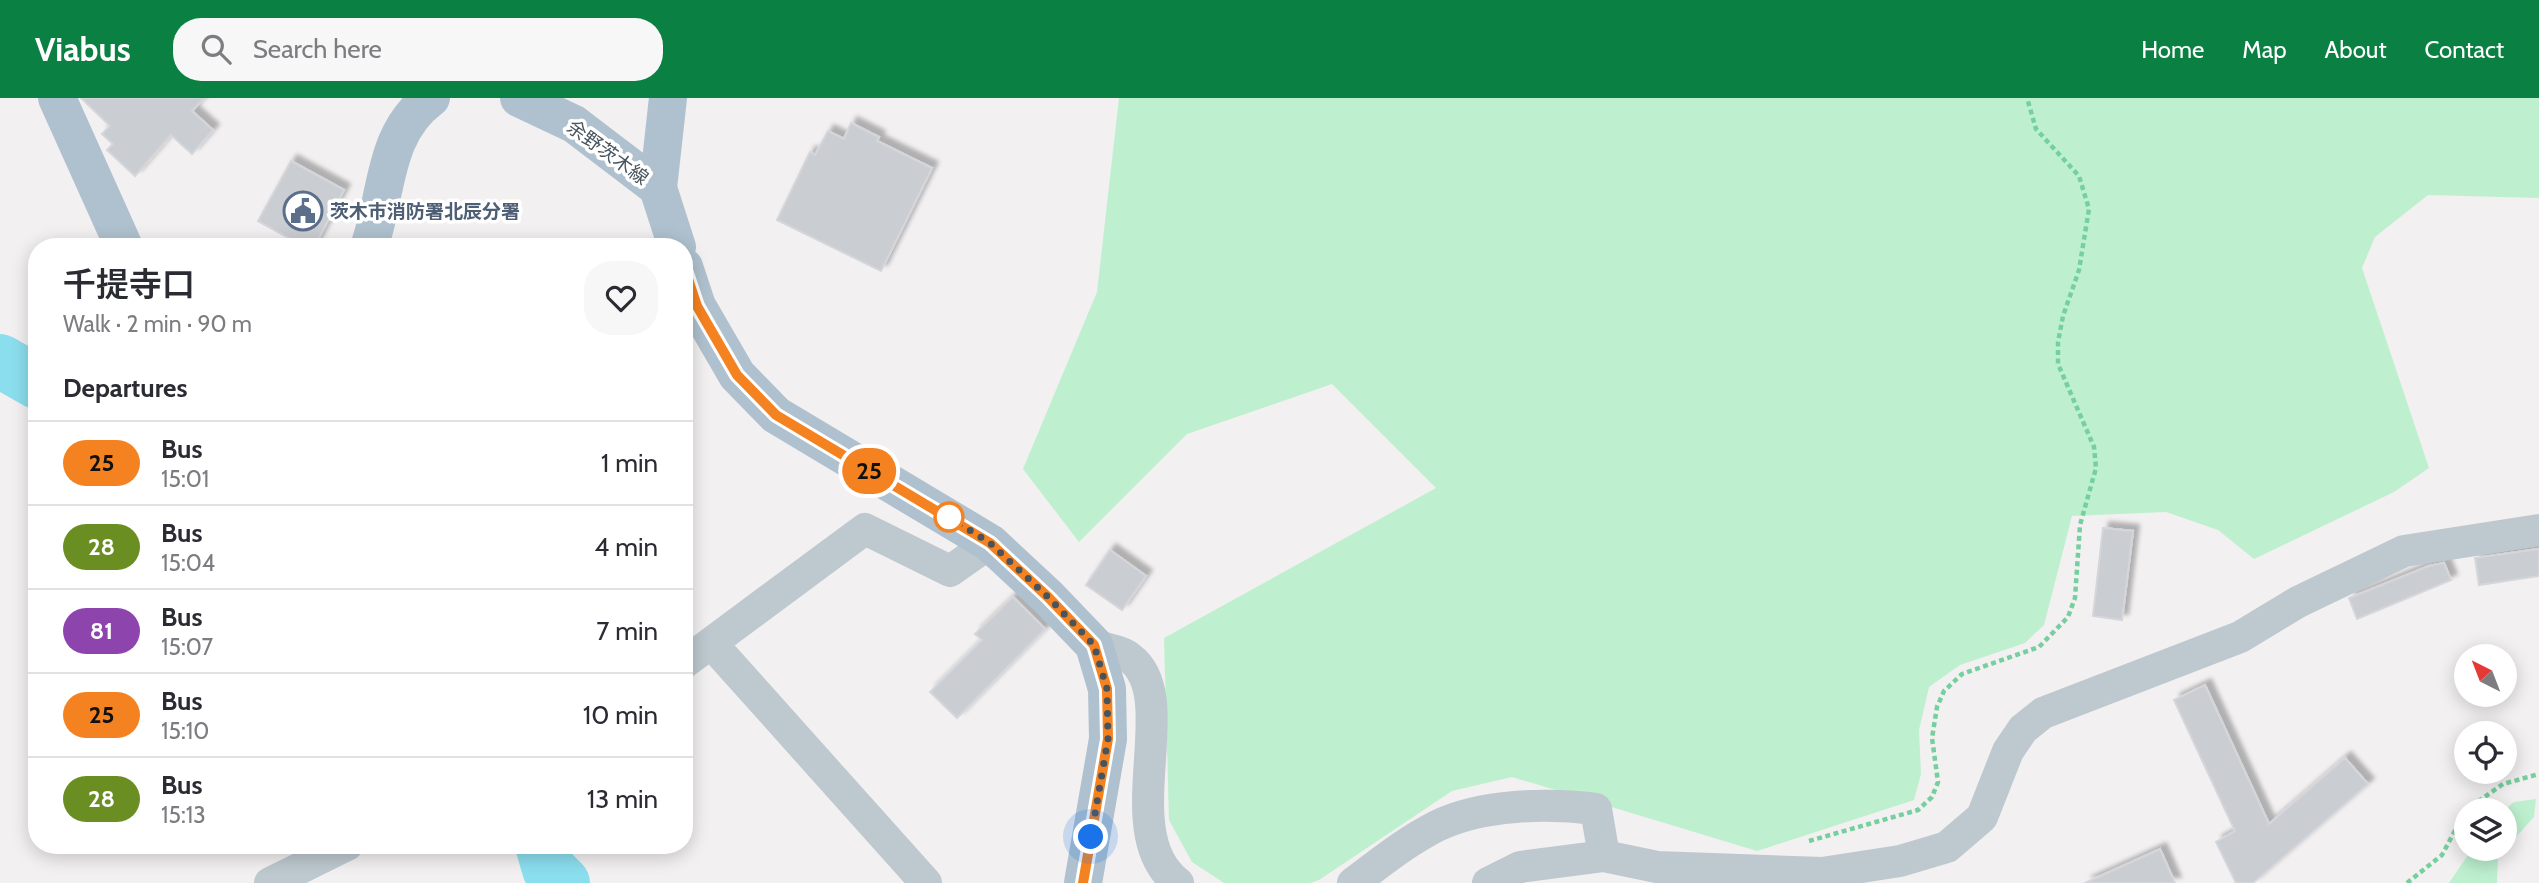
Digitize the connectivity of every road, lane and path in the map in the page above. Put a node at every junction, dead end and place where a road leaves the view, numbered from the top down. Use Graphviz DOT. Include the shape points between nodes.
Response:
graph roads {
  1 [pos="57,98"];
  2 [pos="431,98"];
  3 [pos="519,98"];
  4 [pos="668,98"];
  5 [pos="2027,98"];
  6 [pos="658,188"];
  7 [pos="120,238"];
  8 [pos="372,238"];
  9 [pos="674,238"];
  10 [pos="693,294"];
  11 [pos="2539,530"];
  12 [pos="990,543"];
  13 [pos="712,644"];
  14 [pos="1094,645"];
  15 [pos="693,657"];
  16 [pos="2539,774"];
  17 [pos="329,854"];
  18 [pos="1604,856"];
  19 [pos="1770,871"];
  20 [pos="270,883"];
  21 [pos="926,883"];
  22 [pos="1083,883"];
  23 [pos="1178,883"];
  24 [pos="1353,883"];
  25 [pos="1488,883"];
  26 [pos="2407,883"];
  1 -- 7 [label="main road"];
  2 -- 8 [label="main road" via="393,142"];
  3 -- 6 [label="main road, 余野茨木線" via="574,124"];
  4 -- 6 [label="main road"];
  5 -- 19 [label="path" via="2036,129 2079,176 2089,209 2079,270 2058,342 2058,364 2094,447 2096,468 2080,525 2075,598 2068,617 2039,647 1962,674 1944,691 1932,738 1938,782 1932,797 1918,810 1811,839"];
  6 -- 9 [label="main road"];
  10 -- 12 [label="main road" via="737,375 776,415"];
  11 -- 19 [label="street" via="2404,551 2298,601 2240,637 2043,713 2023,729 2008,751 1982,817 1947,847 1900,861 1822,873"];
  12 -- 13 [label="street" via="950,571 865,529"];
  12 -- 14 [label="main road"];
  13 -- 15 [label="street"];
  13 -- 21 [label="street"];
  14 -- 22 [label="main road" via="1107,689 1108,739"];
  14 -- 23 [label="street" via="1130,658 1147,681 1152,729 1147,806 1159,859"];
  16 -- 26 [label="path" via="2502,784 2466,810 2442,855"];
  17 -- 20 [label="street"];
  18 -- 19 [label="street" via="1657,867"];
  18 -- 24 [label="street" via="1596,809 1527,806 1439,825"];
  18 -- 25 [label="street" via="1520,867"];
}
